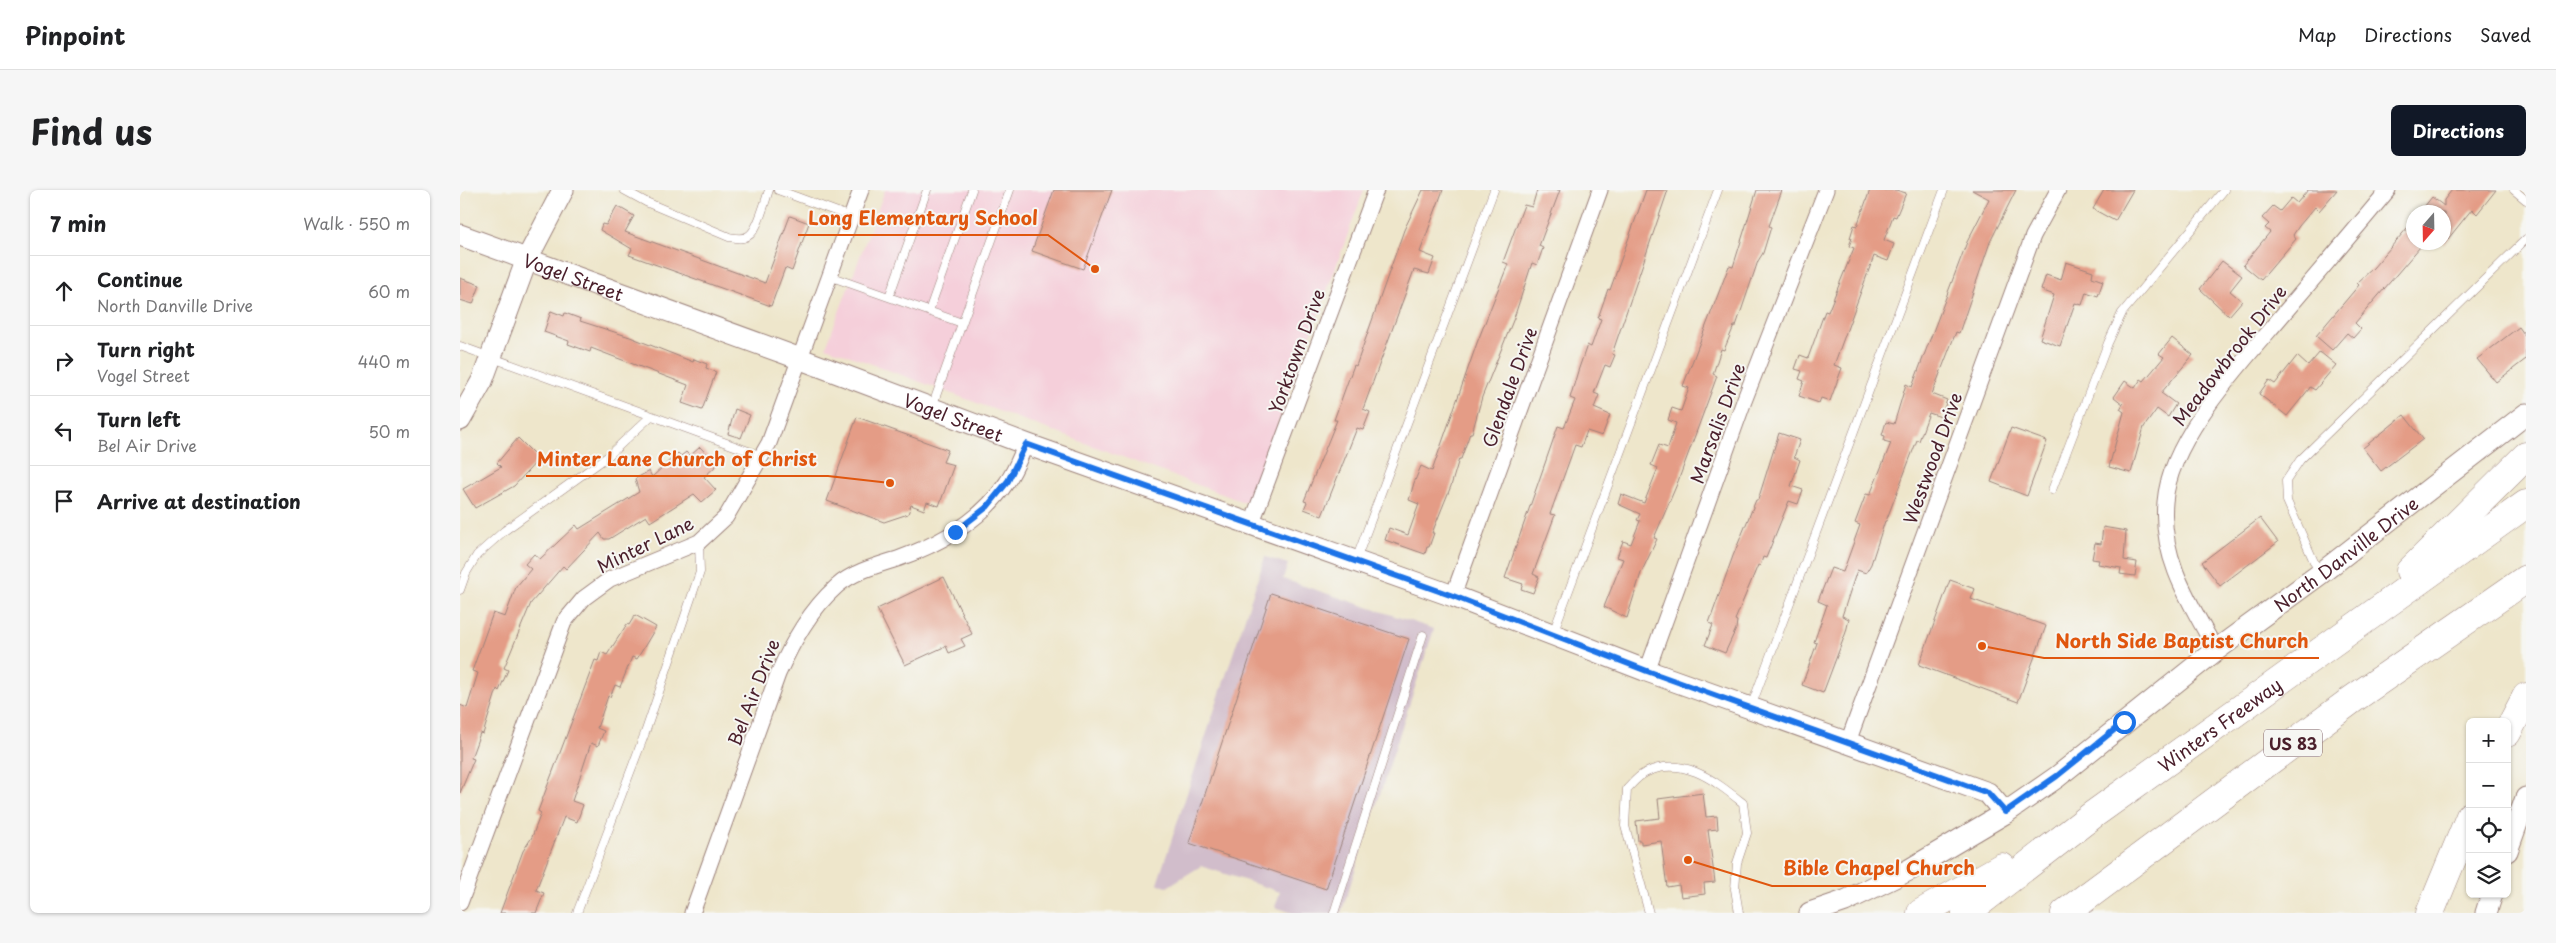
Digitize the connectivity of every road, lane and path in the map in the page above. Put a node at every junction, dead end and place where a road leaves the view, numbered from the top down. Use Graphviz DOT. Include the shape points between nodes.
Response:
graph roads {
  1 [pos="563,190"];
  2 [pos="624,190"];
  3 [pos="769,190"];
  4 [pos="778,190"];
  5 [pos="861,190"];
  6 [pos="927,190"];
  7 [pos="972,190"];
  8 [pos="1010,190"];
  9 [pos="1376,190"];
  10 [pos="1494,190"];
  11 [pos="1600,190"];
  12 [pos="1718,190"];
  13 [pos="1826,190"];
  14 [pos="1944,190"];
  15 [pos="2058,190"];
  16 [pos="2224,190"];
  17 [pos="2388,190"];
  18 [pos="2514,190"];
  19 [pos="2526,200"];
  20 [pos="851,217"];
  21 [pos="460,235"];
  22 [pos="2526,239"];
  23 [pos="527,259"];
  24 [pos="829,276"];
  25 [pos="889,297"];
  26 [pos="928,311"];
  27 [pos="962,323"];
  28 [pos="460,346"];
  29 [pos="491,357"];
  30 [pos="798,358"];
  31 [pos="931,408"];
  32 [pos="2526,414"];
  33 [pos="652,416"];
  34 [pos="460,420"];
  35 [pos="1026,444"];
  36 [pos="762,456"];
  37 [pos="2526,456"];
  38 [pos="2052,490"];
  39 [pos="2526,504"];
  40 [pos="1251,525"];
  41 [pos="699,542"];
  42 [pos="1355,562"];
  43 [pos="2320,574"];
  44 [pos="2526,578"];
  45 [pos="460,590"];
  46 [pos="1453,596"];
  47 [pos="1552,634"];
  48 [pos="1423,635"];
  49 [pos="2216,650"];
  50 [pos="2323,650"];
  51 [pos="1647,671"];
  52 [pos="2526,697"];
  53 [pos="1751,707"];
  54 [pos="2511,725"];
  55 [pos="1848,742"];
  56 [pos="2526,798"];
  57 [pos="2005,812"];
  58 [pos="2094,814"];
  59 [pos="2466,826"];
  60 [pos="2511,840"];
  61 [pos="2466,850"];
  62 [pos="2491,898"];
  63 [pos="460,903"];
  64 [pos="576,913"];
  65 [pos="692,913"];
  66 [pos="1334,913"];
  67 [pos="1649,913"];
  68 [pos="1739,913"];
  69 [pos="1810,913"];
  70 [pos="1921,913"];
  71 [pos="1966,913"];
  72 [pos="2065,913"];
  73 [pos="2430,913"];
  74 [pos="2446,913"];
  75 [pos="2486,913"];
  1 -- 23 [label="street"];
  2 -- 3 [label="lane" via="728,237 741,238 754,230"];
  4 -- 20 [label="lane"];
  5 -- 20 [label="street, Minter Lane"];
  6 -- 25 [label="lane"];
  7 -- 26 [label="lane"];
  8 -- 27 [label="lane"];
  9 -- 40 [label="street, Yorktown Drive"];
  10 -- 42 [label="lane"];
  11 -- 46 [label="street, Glendale Drive"];
  12 -- 47 [label="lane"];
  13 -- 51 [label="street, Marsalis Drive" via="1744,401"];
  14 -- 53 [label="lane"];
  15 -- 55 [label="street, Westwood Drive" via="2033,236"];
  16 -- 38 [label="lane" via="2122,313"];
  17 -- 49 [label="street, Meadowbrook Drive" via="2243,362 2200,419 2169,475 2164,502 2165,530 2176,578"];
  18 -- 19 [label="lane"];
  20 -- 24 [label="street, Minter Lane"];
  21 -- 23 [label="street, Vogel Street"];
  22 -- 43 [label="lane" via="2300,460 2286,481 2287,501"];
  23 -- 29 [label="street"];
  23 -- 30 [label="street, Vogel Street"];
  24 -- 25 [label="lane"];
  24 -- 30 [label="street, Minter Lane"];
  25 -- 26 [label="lane"];
  26 -- 27 [label="lane"];
  27 -- 31 [label="lane"];
  28 -- 29 [label="lane"];
  29 -- 33 [label="lane"];
  29 -- 34 [label="street" via="482,381"];
  30 -- 31 [label="street, Vogel Street"];
  30 -- 36 [label="street, Minter Lane"];
  31 -- 35 [label="street, Vogel Street"];
  32 -- 43 [label="street, North Danville Drive"];
  33 -- 36 [label="lane"];
  33 -- 45 [label="lane" via="606,456 504,531 478,555"];
  35 -- 40 [label="street, Vogel Street"];
  35 -- 65 [label="street, Bel Air Drive" via="1008,481 987,507 955,532 926,548 861,571 838,584 793,640"];
  36 -- 41 [label="street, Minter Lane" via="726,517"];
  37 -- 50 [label="highway" via="2413,568"];
  39 -- 50 [label="highway, Winters Freeway"];
  40 -- 42 [label="street, Vogel Street"];
  41 -- 63 [label="street, Minter Lane" via="610,579 584,598 564,622"];
  41 -- 64 [label="lane" via="700,572 645,732"];
  42 -- 46 [label="street, Vogel Street"];
  43 -- 49 [label="street, North Danville Drive"];
  44 -- 72 [label="highway, US 83" via="2353,698"];
  46 -- 47 [label="street, Vogel Street"];
  47 -- 51 [label="street, Vogel Street"];
  48 -- 66 [label="lane"];
  49 -- 57 [label="street, North Danville Drive" via="2057,776"];
  50 -- 58 [label="highway, Winters Freeway"];
  51 -- 53 [label="street, Vogel Street"];
  52 -- 54 [label="highway"];
  53 -- 55 [label="street, Vogel Street"];
  55 -- 57 [label="street, Vogel Street" via="1988,793"];
  56 -- 60 [label="street"];
  57 -- 69 [label="street, North Danville Drive" via="1909,870 1845,901"];
  58 -- 70 [label="highway"];
  58 -- 71 [label="highway, Winters Freeway"];
  59 -- 73 [label="highway"];
  61 -- 74 [label="highway"];
  62 -- 75 [label="street"];
  67 -- 68 [label="lane" via="1625,826 1627,789 1644,773 1667,766 1699,771 1743,803 1747,833 1737,863 1735,889"];
}
